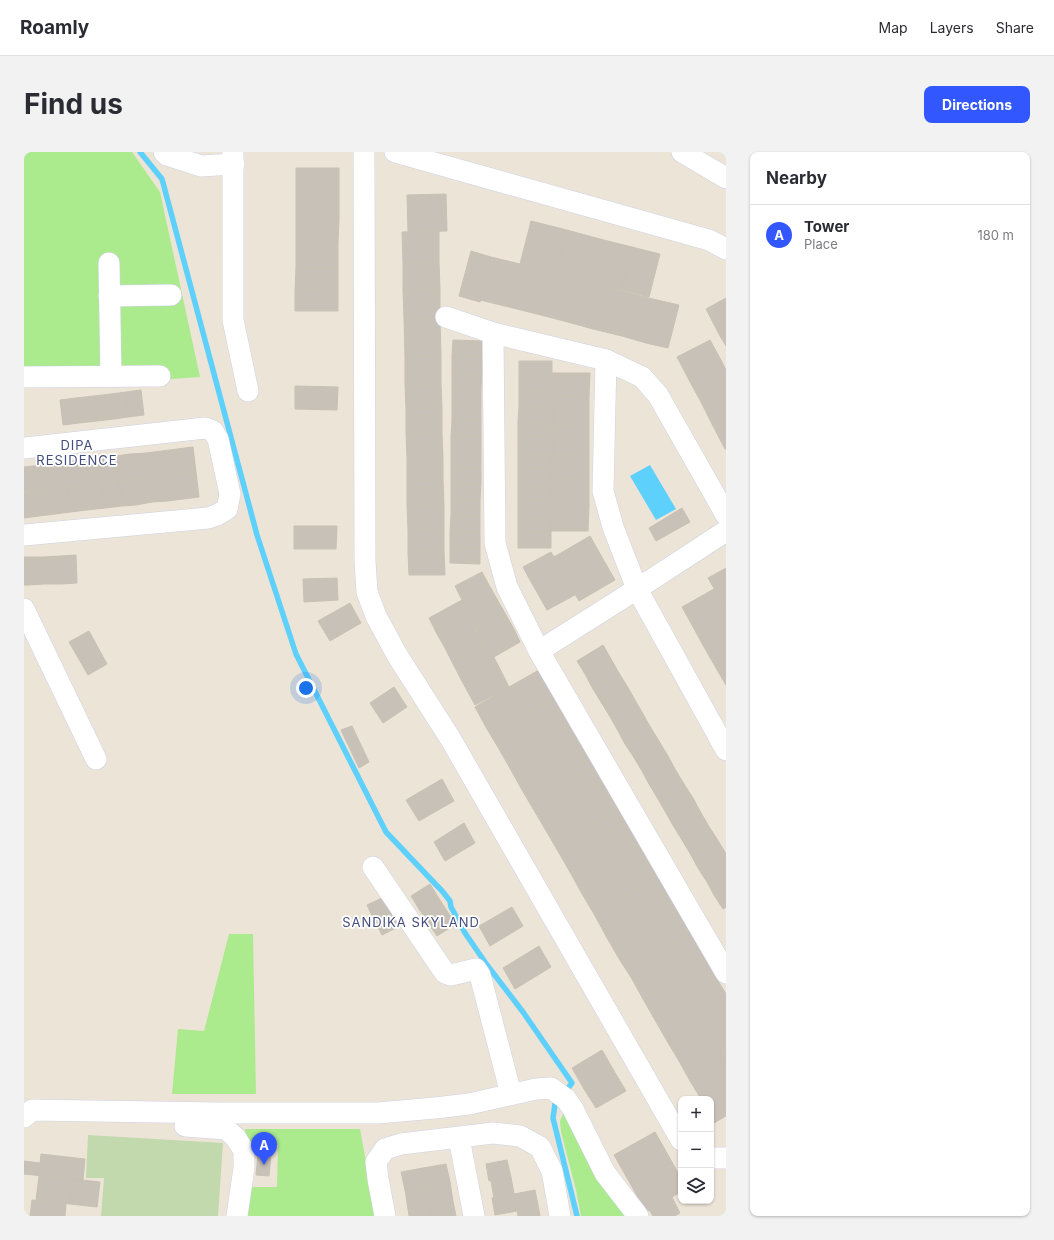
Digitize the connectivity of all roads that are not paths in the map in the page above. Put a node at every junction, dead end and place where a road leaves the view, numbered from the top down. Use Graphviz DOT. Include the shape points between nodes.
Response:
graph roads {
  1 [pos="164,152"];
  2 [pos="364,152"];
  3 [pos="395,152"];
  4 [pos="682,152"];
  5 [pos="234,158"];
  6 [pos="726,178"];
  7 [pos="726,249"];
  8 [pos="109,263"];
  9 [pos="171,295"];
  10 [pos="109,296"];
  11 [pos="446,317"];
  12 [pos="493,333"];
  13 [pos="606,360"];
  14 [pos="111,376"];
  15 [pos="160,376"];
  16 [pos="24,377"];
  17 [pos="248,390"];
  18 [pos="24,448"];
  19 [pos="726,515"];
  20 [pos="726,531"];
  21 [pos="24,535"];
  22 [pos="637,589"];
  23 [pos="24,609"];
  24 [pos="539,651"];
  25 [pos="726,750"];
  26 [pos="96,759"];
  27 [pos="373,867"];
  28 [pos="726,971"];
  29 [pos="511,1094"];
  30 [pos="24,1117"];
  31 [pos="24,1122"];
  32 [pos="678,1135"];
  33 [pos="460,1138"];
  34 [pos="714,1158"];
  35 [pos="726,1158"];
  36 [pos="237,1216"];
  37 [pos="385,1216"];
  38 [pos="474,1216"];
  39 [pos="560,1216"];
  40 [pos="638,1216"];
  1 -- 5 [label="street" via="201,166"];
  2 -- 32 [label="street" via="367,592 376,616 397,655 450,738"];
  3 -- 7 [label="street" via="709,240"];
  4 -- 6 [label="street"];
  5 -- 17 [label="street" via="232,320"];
  8 -- 10 [label="street"];
  9 -- 10 [label="street"];
  10 -- 14 [label="street"];
  11 -- 12 [label="street"];
  12 -- 13 [label="street"];
  12 -- 24 [label="street" via="495,543 507,587"];
  13 -- 19 [label="street" via="642,377 658,395"];
  13 -- 22 [label="street" via="603,490 613,527"];
  14 -- 15 [label="street"];
  14 -- 16 [label="street"];
  18 -- 21 [label="street" via="205,428 213,431 218,439 230,494 227,509 208,518"];
  20 -- 22 [label="street"];
  22 -- 24 [label="street"];
  22 -- 25 [label="street"];
  23 -- 26 [label="street"];
  24 -- 28 [label="street"];
  27 -- 29 [label="street" via="445,973 451,975 476,969 480,975"];
  29 -- 30 [label="street" via="469,1104 378,1113 32,1110"];
  29 -- 40 [label="street" via="536,1088 558,1094 573,1109 605,1173"];
  31 -- 36 [label="street" via="150,1124 226,1129 236,1138 244,1151"];
  33 -- 37 [label="street" via="401,1144 385,1149 376,1162"];
  33 -- 38 [label="street"];
  33 -- 39 [label="street" via="493,1133 520,1136 540,1147 552,1171"];
  34 -- 35 [label="street"];
}
